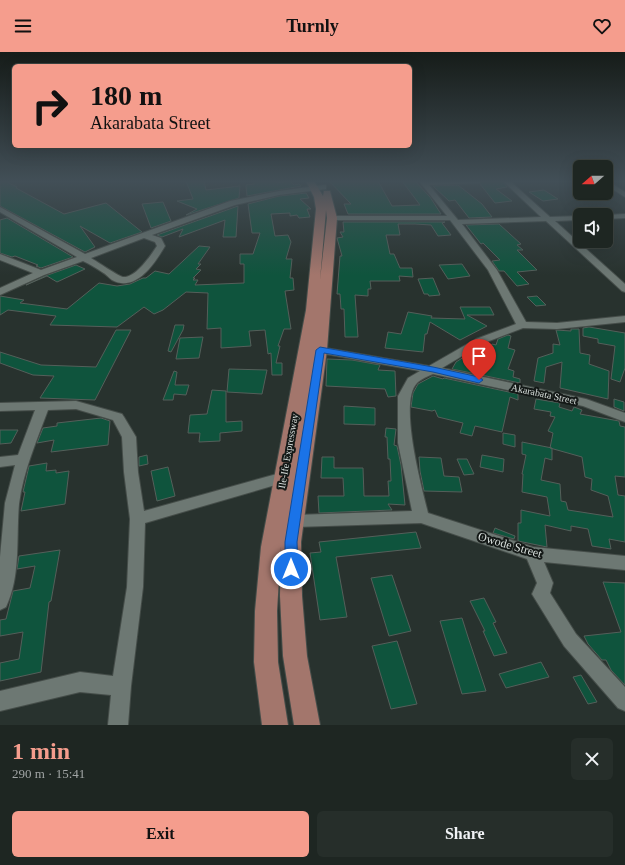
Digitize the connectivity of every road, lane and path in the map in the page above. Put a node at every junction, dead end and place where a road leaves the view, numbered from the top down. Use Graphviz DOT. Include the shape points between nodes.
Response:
graph roads {
  1 [pos="6,212"];
  2 [pos="208,212"];
  3 [pos="321,212"];
  4 [pos="331,212"];
  5 [pos="449,212"];
  6 [pos="541,212"];
  7 [pos="625,216"];
  8 [pos="613,217"];
  9 [pos="332,218"];
  10 [pos="573,218"];
  11 [pos="548,219"];
  12 [pos="455,220"];
  13 [pos="145,236"];
  14 [pos="0,257"];
  15 [pos="84,258"];
  16 [pos="42,273"];
  17 [pos="625,290"];
  18 [pos="0,292"];
  19 [pos="625,319"];
  20 [pos="522,325"];
  21 [pos="320,350"];
  22 [pos="433,370"];
  23 [pos="43,406"];
  24 [pos="0,407"];
  25 [pos="625,418"];
  26 [pos="23,459"];
  27 [pos="0,462"];
  28 [pos="284,477"];
  29 [pos="420,517"];
  30 [pos="138,519"];
  31 [pos="295,521"];
  32 [pos="533,554"];
  33 [pos="625,563"];
  34 [pos="0,602"];
  35 [pos="121,686"];
  36 [pos="0,701"];
  37 [pos="625,701"];
  38 [pos="118,725"];
  39 [pos="275,725"];
  40 [pos="307,725"];
  1 -- 15 [label="street"];
  2 -- 13 [label="street"];
  3 -- 28 [label="main road, Ile-Ife Expressway" via="312,310"];
  4 -- 9 [label="main road, Ile-Ife Expressway"];
  5 -- 12 [label="street"];
  6 -- 11 [label="street"];
  7 -- 8 [label="street"];
  9 -- 12 [label="street"];
  9 -- 21 [label="main road, Ile-Ife Expressway"];
  10 -- 11 [label="street"];
  11 -- 12 [label="street"];
  11 -- 17 [label="street"];
  12 -- 20 [label="street" via="492,270"];
  13 -- 15 [label="street"];
  13 -- 15 [label="street" via="158,240 161,246 143,271 136,276 117,279"];
  14 -- 16 [label="street"];
  15 -- 16 [label="street"];
  16 -- 18 [label="street"];
  19 -- 20 [label="street" via="557,326"];
  20 -- 22 [label="street" via="480,341"];
  21 -- 22 [label="street, Akarabata Street"];
  21 -- 31 [label="main road, Ile-Ife Expressway"];
  22 -- 25 [label="street, Akarabata Street" via="586,404"];
  22 -- 29 [label="street" via="412,381 404,396 405,443"];
  23 -- 24 [label="street"];
  23 -- 26 [label="street"];
  23 -- 30 [label="street" via="76,405 118,417 129,437"];
  26 -- 27 [label="street"];
  26 -- 34 [label="street" via="12,503 6,578"];
  28 -- 30 [label="street"];
  28 -- 39 [label="main road, Ile-Ife Expressway" via="271,547 266,611 266,662"];
  29 -- 31 [label="street, Owode Street"];
  29 -- 32 [label="street, Owode Street"];
  30 -- 35 [label="street" via="135,587"];
  31 -- 40 [label="main road, Ile-Ife Expressway" via="291,542 291,581 295,656"];
  32 -- 33 [label="street, Owode Street"];
  32 -- 37 [label="street" via="545,583 541,594 545,601 570,640"];
  35 -- 36 [label="street" via="80,682"];
  35 -- 38 [label="street"];
}
